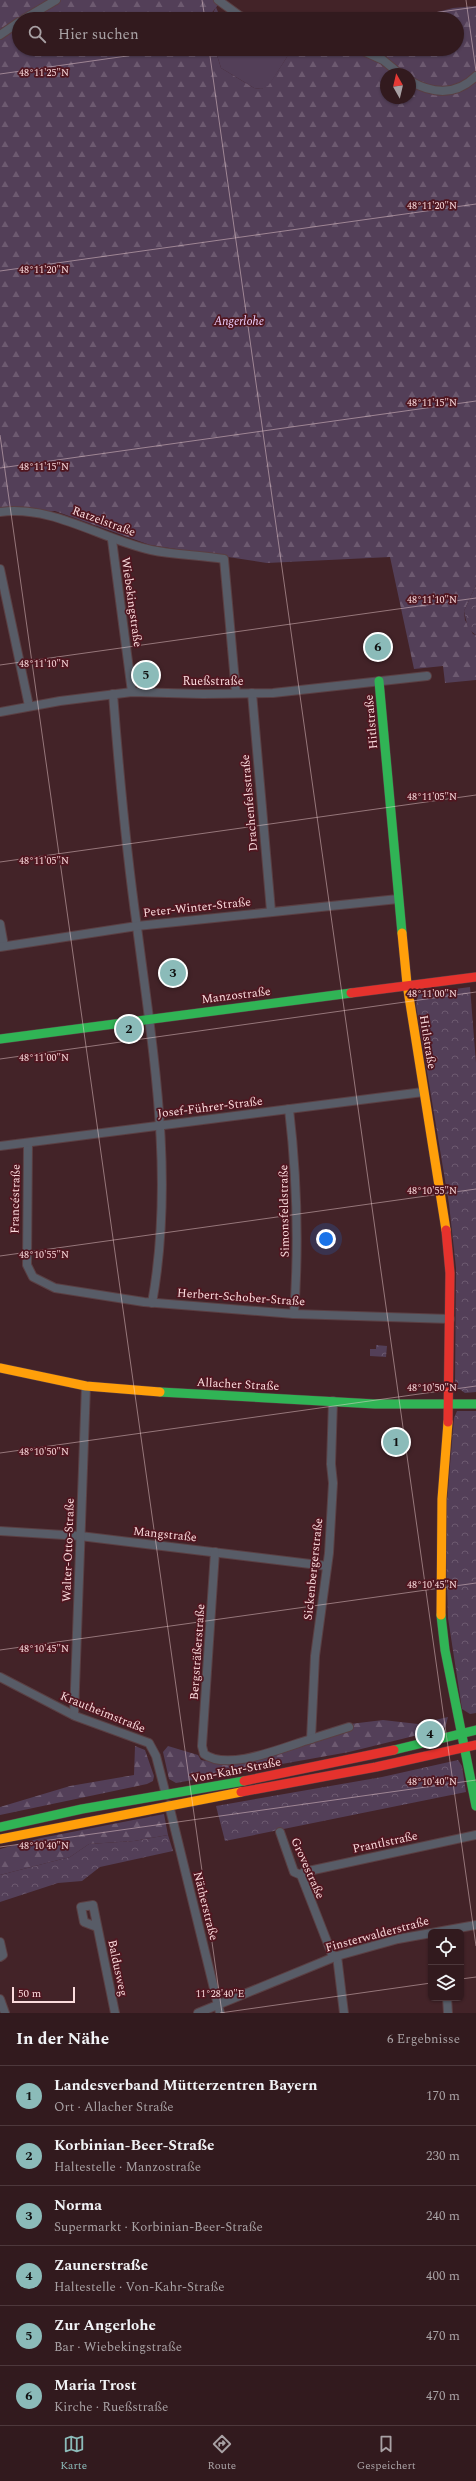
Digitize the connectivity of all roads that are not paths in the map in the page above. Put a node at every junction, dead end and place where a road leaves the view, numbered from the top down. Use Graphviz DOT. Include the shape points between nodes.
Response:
graph roads {
  1 [pos="56,0"];
  2 [pos="218,0"];
  3 [pos="36,12"];
  4 [pos="234,12"];
  5 [pos="12,27"];
  6 [pos="0,35"];
  7 [pos="374,56"];
  8 [pos="393,68"];
  9 [pos="476,76"];
  10 [pos="416,84"];
  11 [pos="0,512"];
  12 [pos="112,540"];
  13 [pos="0,569"];
  14 [pos="427,676"];
  15 [pos="379,681"];
  16 [pos="132,692"];
  17 [pos="236,693"];
  18 [pos="252,693"];
  19 [pos="113,694"];
  20 [pos="29,706"];
  21 [pos="0,712"];
  22 [pos="398,899"];
  23 [pos="271,911"];
  24 [pos="0,924"];
  25 [pos="136,926"];
  26 [pos="2,947"];
  27 [pos="476,977"];
  28 [pos="407,984"];
  29 [pos="151,1018"];
  30 [pos="0,1039"];
  31 [pos="423,1092"];
  32 [pos="289,1109"];
  33 [pos="161,1126"];
  34 [pos="28,1143"];
  35 [pos="0,1146"];
  36 [pos="33,1277"];
  37 [pos="152,1303"];
  38 [pos="294,1314"];
  39 [pos="450,1318"];
  40 [pos="0,1368"];
  41 [pos="86,1386"];
  42 [pos="333,1401"];
  43 [pos="476,1404"];
  44 [pos="449,1405"];
  45 [pos="0,1531"];
  46 [pos="80,1536"];
  47 [pos="215,1552"];
  48 [pos="327,1566"];
  49 [pos="0,1677"];
  50 [pos="74,1715"];
  51 [pos="349,1727"];
  52 [pos="476,1730"];
  53 [pos="461,1734"];
  54 [pos="311,1739"];
  55 [pos="476,1744"];
  56 [pos="464,1747"];
  57 [pos="166,1795"];
  58 [pos="169,1805"];
  59 [pos="476,1806"];
  60 [pos="0,1827"];
  61 [pos="280,1832"];
  62 [pos="476,1835"];
  63 [pos="0,1839"];
  64 [pos="300,1876"];
  65 [pos="476,1925"];
  66 [pos="97,1927"];
  67 [pos="452,1929"];
  68 [pos="428,1934"];
  69 [pos="0,1942"];
  70 [pos="0,1957"];
  71 [pos="335,1957"];
  72 [pos="0,1999"];
  73 [pos="447,2001"];
  74 [pos="220,2010"];
  75 [pos="5,2013"];
  76 [pos="115,2013"];
  77 [pos="198,2013"];
  78 [pos="344,2013"];
  79 [pos="448,2013"];
  1 -- 3 [label="street"];
  2 -- 4 [label="street"];
  5 -- 6 [label="street"];
  7 -- 8 [label="street"];
  9 -- 10 [label="street" via="455,90 438,92"];
  11 -- 12 [label="street, Ratzelstraße" via="23,512 61,518"];
  12 -- 16 [label="street, Wiebekingstraße"];
  12 -- 17 [label="street, Ratzelstraße" via="151,550 224,559"];
  13 -- 20 [label="street"];
  14 -- 15 [label="street, Rueßstraße"];
  15 -- 18 [label="street, Rueßstraße"];
  15 -- 22 [label="street, Hitlstraße"];
  16 -- 17 [label="street, Rueßstraße"];
  16 -- 19 [label="street, Rueßstraße"];
  17 -- 18 [label="street, Rueßstraße"];
  18 -- 23 [label="street, Drachenfelsstraße"];
  19 -- 20 [label="street, Rueßstraße"];
  19 -- 25 [label="street" via="121,802"];
  20 -- 21 [label="street, Rueßstraße"];
  22 -- 23 [label="street, Peter-Winter-Straße"];
  22 -- 28 [label="street, Hitlstraße"];
  23 -- 25 [label="street, Peter-Winter-Straße"];
  24 -- 26 [label="street"];
  25 -- 26 [label="street, Peter-Winter-Straße"];
  25 -- 29 [label="street"];
  27 -- 28 [label="street, Manzostraße"];
  28 -- 29 [label="street, Manzostraße"];
  28 -- 31 [label="street, Hitlstraße"];
  29 -- 30 [label="street, Manzostraße"];
  29 -- 33 [label="street"];
  31 -- 32 [label="street, Josef-Führer-Straße"];
  31 -- 39 [label="street, Hitlstraße" via="444,1215 450,1272"];
  32 -- 33 [label="street, Josef-Führer-Straße"];
  32 -- 38 [label="street, Simonsfeldstraße" via="297,1208"];
  33 -- 34 [label="street, Josef-Führer-Straße"];
  33 -- 37 [label="street" via="161,1226"];
  34 -- 35 [label="street, Josef-Führer-Straße"];
  34 -- 36 [label="street, Francéstraße" via="26,1265"];
  36 -- 37 [label="street, Herbert-Schober-Straße" via="55,1288"];
  37 -- 38 [label="street, Herbert-Schober-Straße"];
  38 -- 39 [label="street, Herbert-Schober-Straße"];
  39 -- 44 [label="street, Hitlstraße"];
  40 -- 41 [label="street, Allacher Straße"];
  41 -- 42 [label="street, Allacher Straße"];
  41 -- 46 [label="street, Walter-Otto-Straße"];
  42 -- 44 [label="street, Allacher Straße"];
  42 -- 48 [label="street, Sickenbergerstraße" via="333,1483"];
  43 -- 44 [label="street, Allacher Straße"];
  44 -- 53 [label="street, Hitlstraße" via="442,1499 441,1612 445,1650"];
  45 -- 46 [label="street, Mangstraße"];
  46 -- 47 [label="street, Mangstraße"];
  46 -- 50 [label="street, Walter-Otto-Straße"];
  47 -- 48 [label="street, Mangstraße"];
  47 -- 54 [label="street, Bergsträßerstraße" via="203,1731 204,1754 214,1759 240,1760"];
  48 -- 54 [label="street, Sickenbergerstraße" via="315,1656"];
  49 -- 50 [label="street, Krautheimstraße"];
  50 -- 57 [label="street, Krautheimstraße" via="148,1743 156,1756"];
  51 -- 54 [label="street"];
  52 -- 53 [label="street, Von-Kahr-Straße"];
  53 -- 56 [label="street, Hitlstraße"];
  53 -- 57 [label="street, Von-Kahr-Straße" via="384,1753"];
  55 -- 56 [label="street, Von-Kahr-Straße"];
  56 -- 58 [label="street, Von-Kahr-Straße" via="376,1767"];
  56 -- 59 [label="street, Hitlstraße"];
  57 -- 60 [label="street, Von-Kahr-Straße"];
  58 -- 63 [label="street, Von-Kahr-Straße"];
  58 -- 74 [label="street, Nätherstraße"];
  61 -- 64 [label="street, Grovestraße" via="294,1872"];
  62 -- 64 [label="street, Prantlstraße" via="304,1872"];
  64 -- 71 [label="street, Grovestraße"];
  65 -- 67 [label="street, Finsterwalderstraße"];
  66 -- 76 [label="street, Baldusweg"];
  68 -- 71 [label="street, Finsterwalderstraße"];
  69 -- 70 [label="street" via="3,1955"];
  71 -- 74 [label="street, Finsterwalderstraße"];
  71 -- 78 [label="street, Grovestraße"];
  72 -- 75 [label="street"];
  73 -- 79 [label="street"];
  74 -- 77 [label="street, Finsterwalderstraße"];
}
